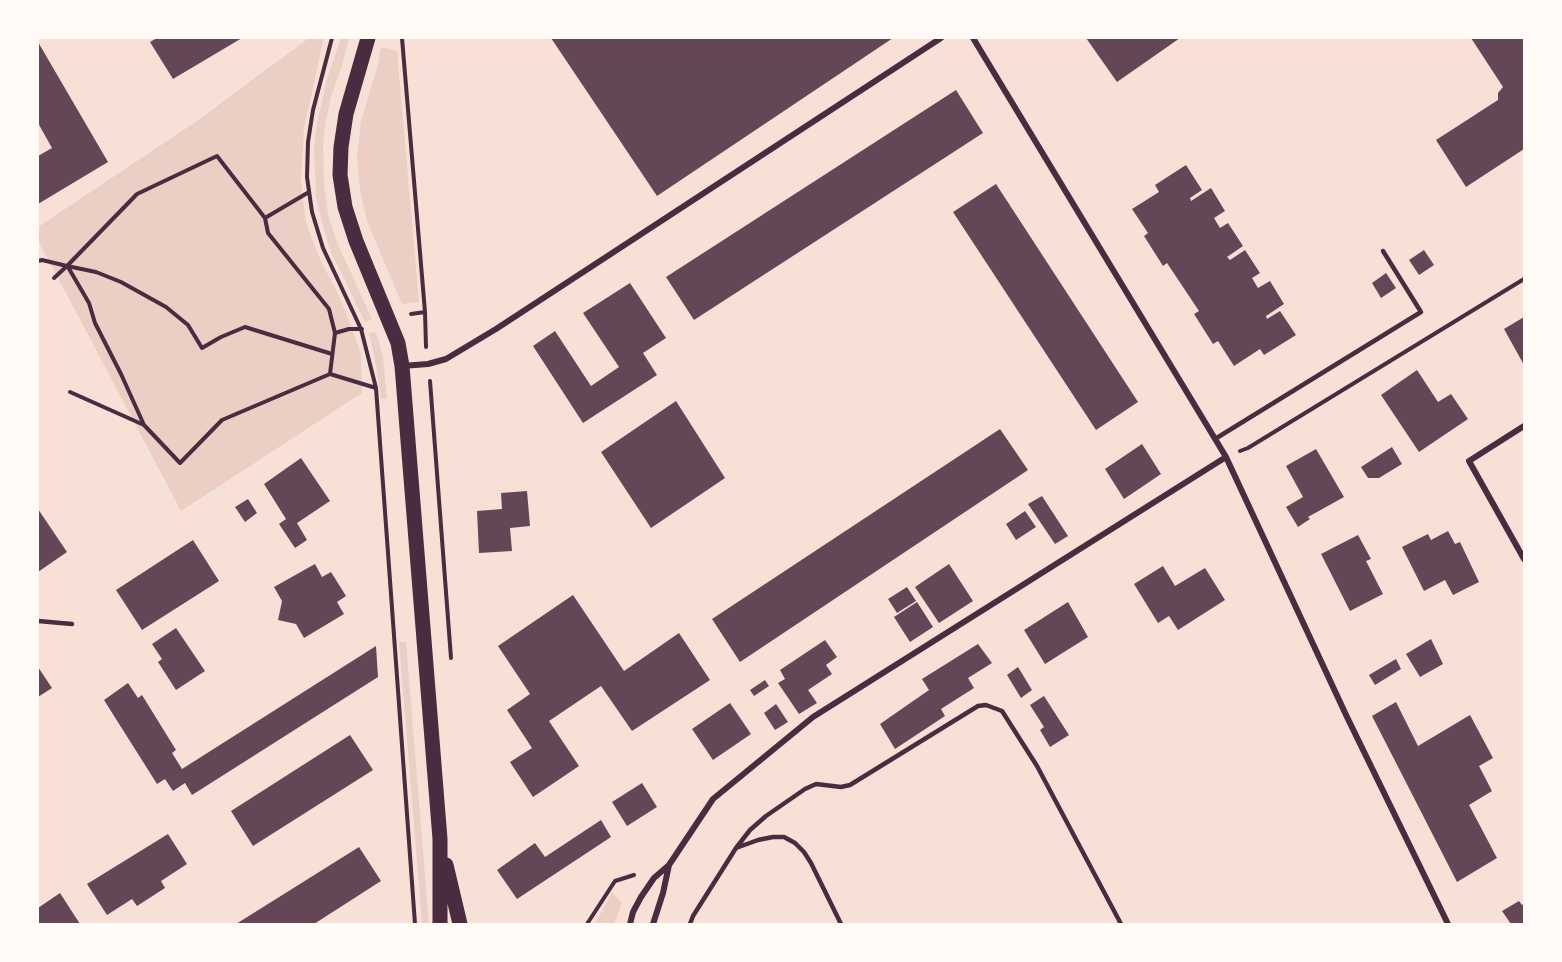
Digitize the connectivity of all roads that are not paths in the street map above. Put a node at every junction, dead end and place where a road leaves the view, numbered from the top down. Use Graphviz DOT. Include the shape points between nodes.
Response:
graph roads {
  1 [pos="368,38"];
  2 [pos="941,38"];
  3 [pos="983,38"];
  4 [pos="975,40"];
  5 [pos="1383,251"];
  6 [pos="402,366"];
  7 [pos="1524,426"];
  8 [pos="1215,439"];
  9 [pos="1226,457"];
  10 [pos="1524,559"];
  11 [pos="38,621"];
  12 [pos="72,624"];
  13 [pos="440,838"];
  14 [pos="736,848"];
  15 [pos="669,865"];
  16 [pos="440,924"];
  17 [pos="460,924"];
  18 [pos="630,924"];
  19 [pos="652,924"];
  20 [pos="690,924"];
  21 [pos="841,924"];
  22 [pos="1120,924"];
  23 [pos="1448,924"];
  1 -- 6 [label="main road" via="346,114 340,175 345,207 398,343"];
  2 -- 6 [label="street" via="446,359"];
  3 -- 4 [label="lane"];
  4 -- 8 [label="street"];
  5 -- 8 [label="lane" via="1421,312"];
  6 -- 13 [label="main road"];
  7 -- 10 [label="street" via="1469,461"];
  8 -- 9 [label="street"];
  9 -- 15 [label="street" via="813,717 713,799"];
  9 -- 23 [label="street"];
  11 -- 12 [label="lane"];
  13 -- 16 [label="main road"];
  13 -- 17 [label="main road"];
  14 -- 20 [label="lane"];
  14 -- 21 [label="lane" via="773,837 795,843 811,863"];
  14 -- 22 [label="lane" via="766,816 805,789 816,783 850,785 978,706 986,705 1002,711 1037,766"];
  15 -- 18 [label="street" via="641,897"];
  15 -- 19 [label="street"];
}
